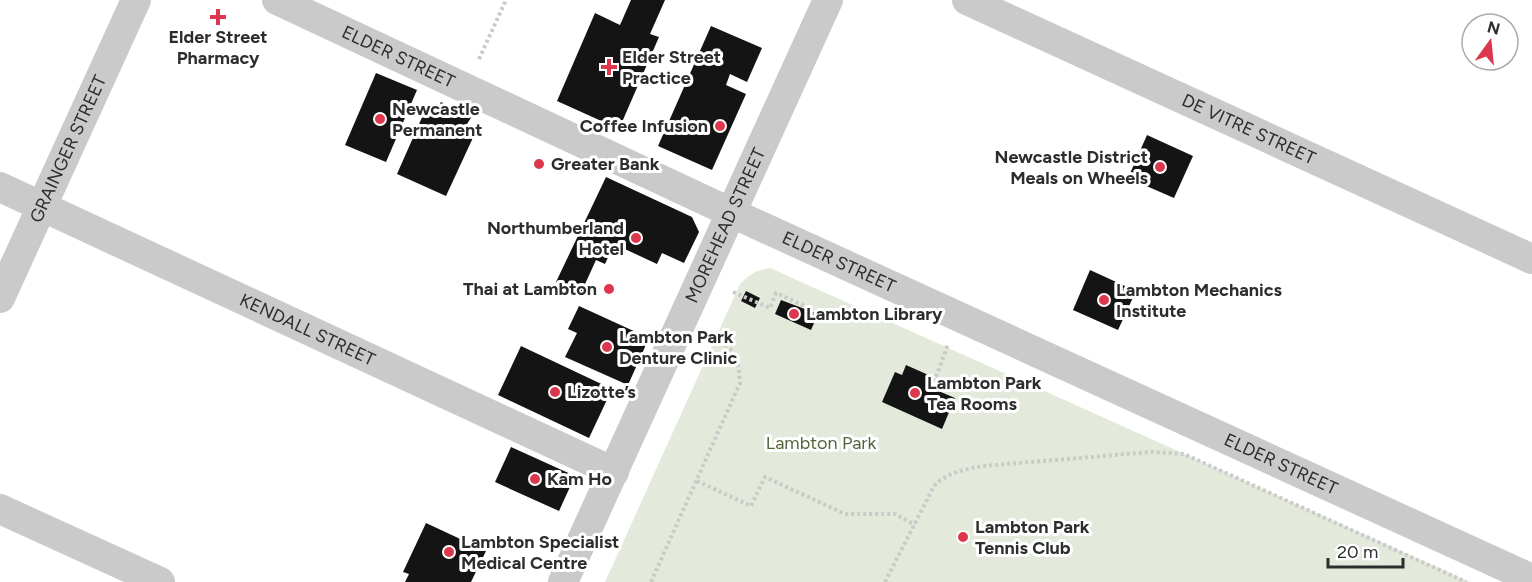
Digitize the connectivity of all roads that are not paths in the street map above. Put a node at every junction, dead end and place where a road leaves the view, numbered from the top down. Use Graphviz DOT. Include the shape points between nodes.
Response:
graph roads {
  1 [pos="136,0"];
  2 [pos="277,0"];
  3 [pos="828,0"];
  4 [pos="967,0"];
  5 [pos="0,187"];
  6 [pos="43,207"];
  7 [pos="732,213"];
  8 [pos="1532,259"];
  9 [pos="0,298"];
  10 [pos="614,472"];
  11 [pos="0,509"];
  12 [pos="1532,579"];
  13 [pos="160,582"];
  14 [pos="563,582"];
  1 -- 6 [label="street, GRAINGER STREET"];
  2 -- 7 [label="street, ELDER STREET"];
  3 -- 7 [label="street, MOREHEAD STREET"];
  4 -- 8 [label="street, DE VITRE STREET"];
  5 -- 6 [label="street, KENDALL STREET"];
  6 -- 9 [label="street, GRAINGER STREET"];
  6 -- 10 [label="street, KENDALL STREET"];
  7 -- 10 [label="street, MOREHEAD STREET"];
  7 -- 12 [label="street, ELDER STREET"];
  10 -- 14 [label="street, MOREHEAD STREET"];
  11 -- 13 [label="street"];
}
